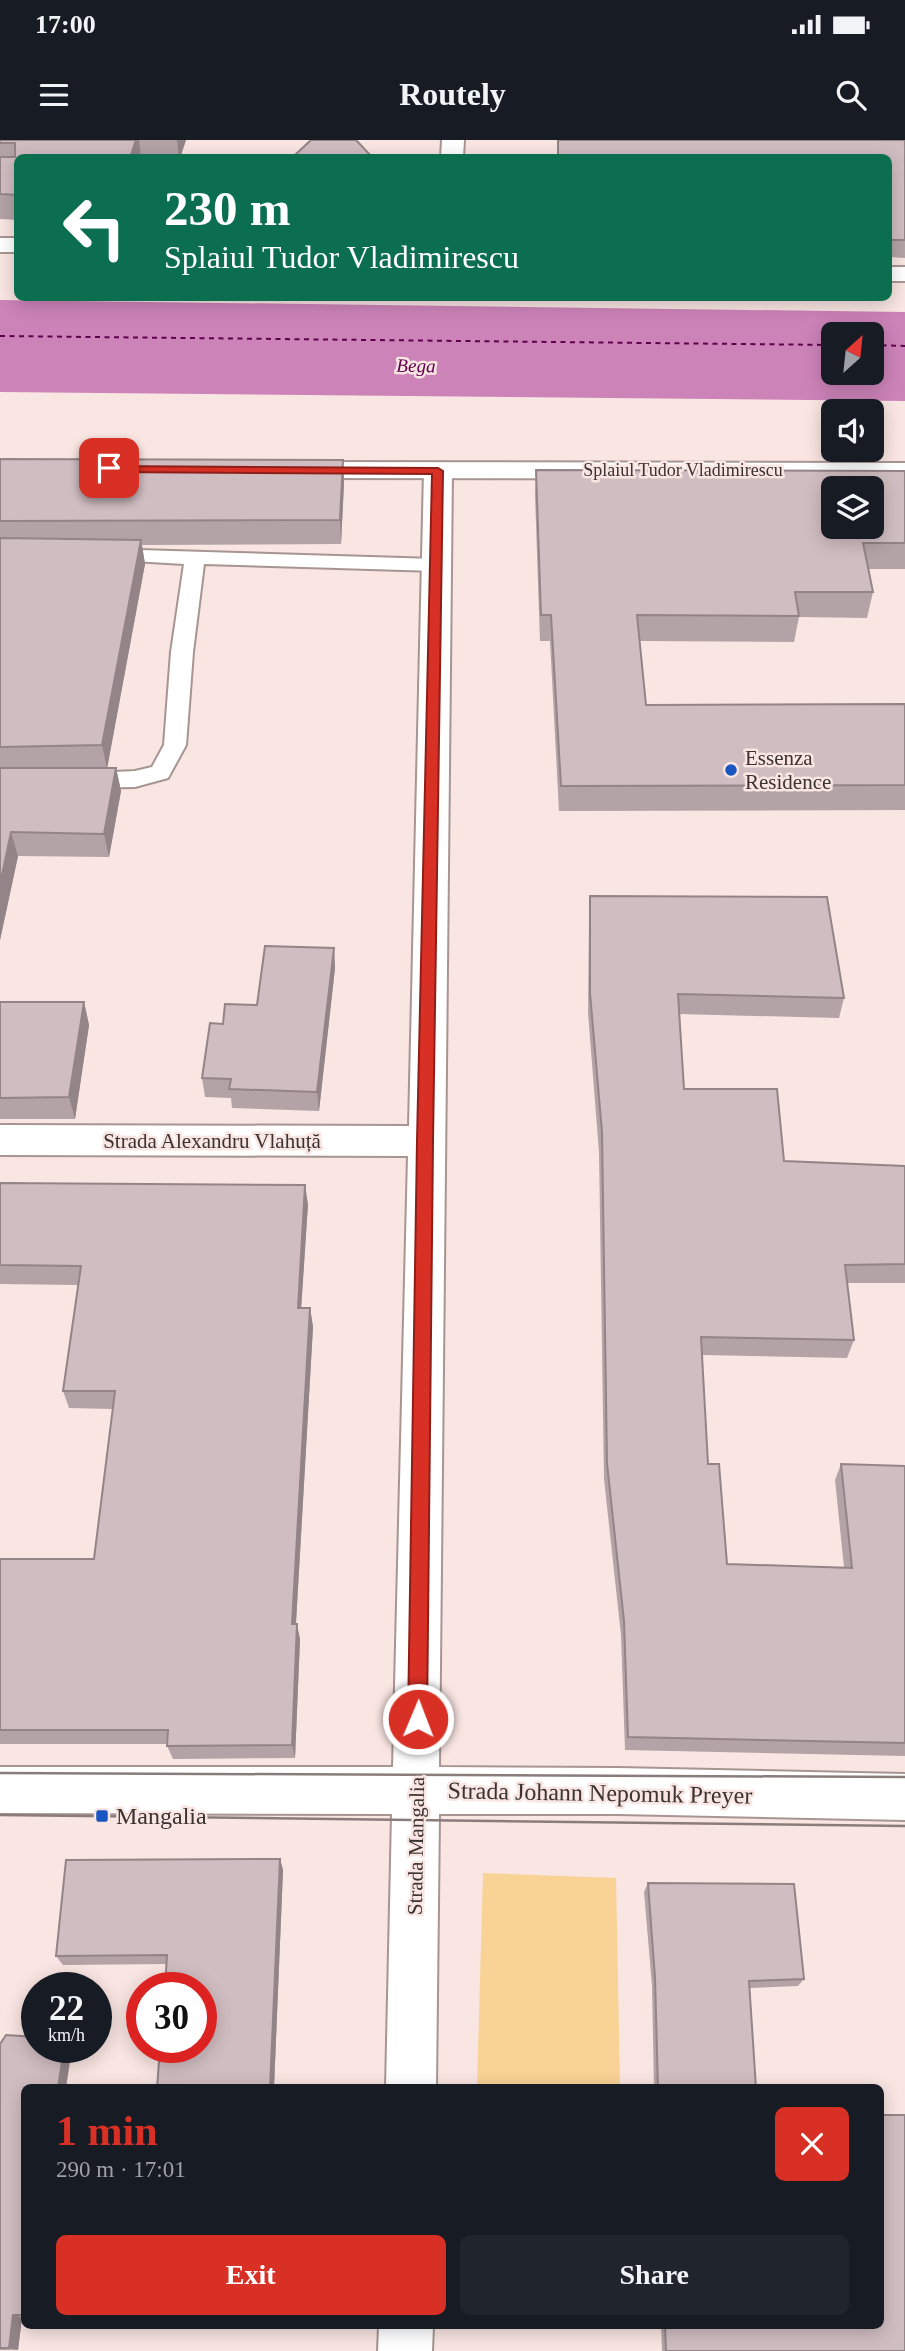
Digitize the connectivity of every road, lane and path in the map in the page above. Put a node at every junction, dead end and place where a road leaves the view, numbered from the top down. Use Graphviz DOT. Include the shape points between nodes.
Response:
graph roads {
  1 [pos="274,470"];
  2 [pos="438,471"];
  3 [pos="905,471"];
  4 [pos="83,554"];
  5 [pos="195,556"];
  6 [pos="436,565"];
  7 [pos="54,780"];
  8 [pos="0,1140"];
  9 [pos="425,1141"];
  10 [pos="0,1790"];
  11 [pos="417,1791"];
  12 [pos="905,1797"];
  13 [pos="411,2084"];
  14 [pos="406,2329"];
  15 [pos="405,2351"];
  1 -- 2 [label="street, Splaiul Tudor Vladimirescu"];
  2 -- 3 [label="street, Splaiul Tudor Vladimirescu"];
  2 -- 6 [label="street, Strada Mangalia"];
  4 -- 5 [label="lane"];
  5 -- 6 [label="lane"];
  5 -- 7 [label="lane" via="175,745 160,772 135,779"];
  6 -- 9 [label="street, Strada Mangalia"];
  8 -- 9 [label="street, Strada Alexandru Vlahuță"];
  9 -- 11 [label="street, Strada Mangalia"];
  10 -- 11 [label="street, Strada Johann Nepomuk Preyer"];
  11 -- 12 [label="street, Strada Johann Nepomuk Preyer"];
  11 -- 13 [label="street, Strada Mangalia"];
  14 -- 15 [label="street"];
}
